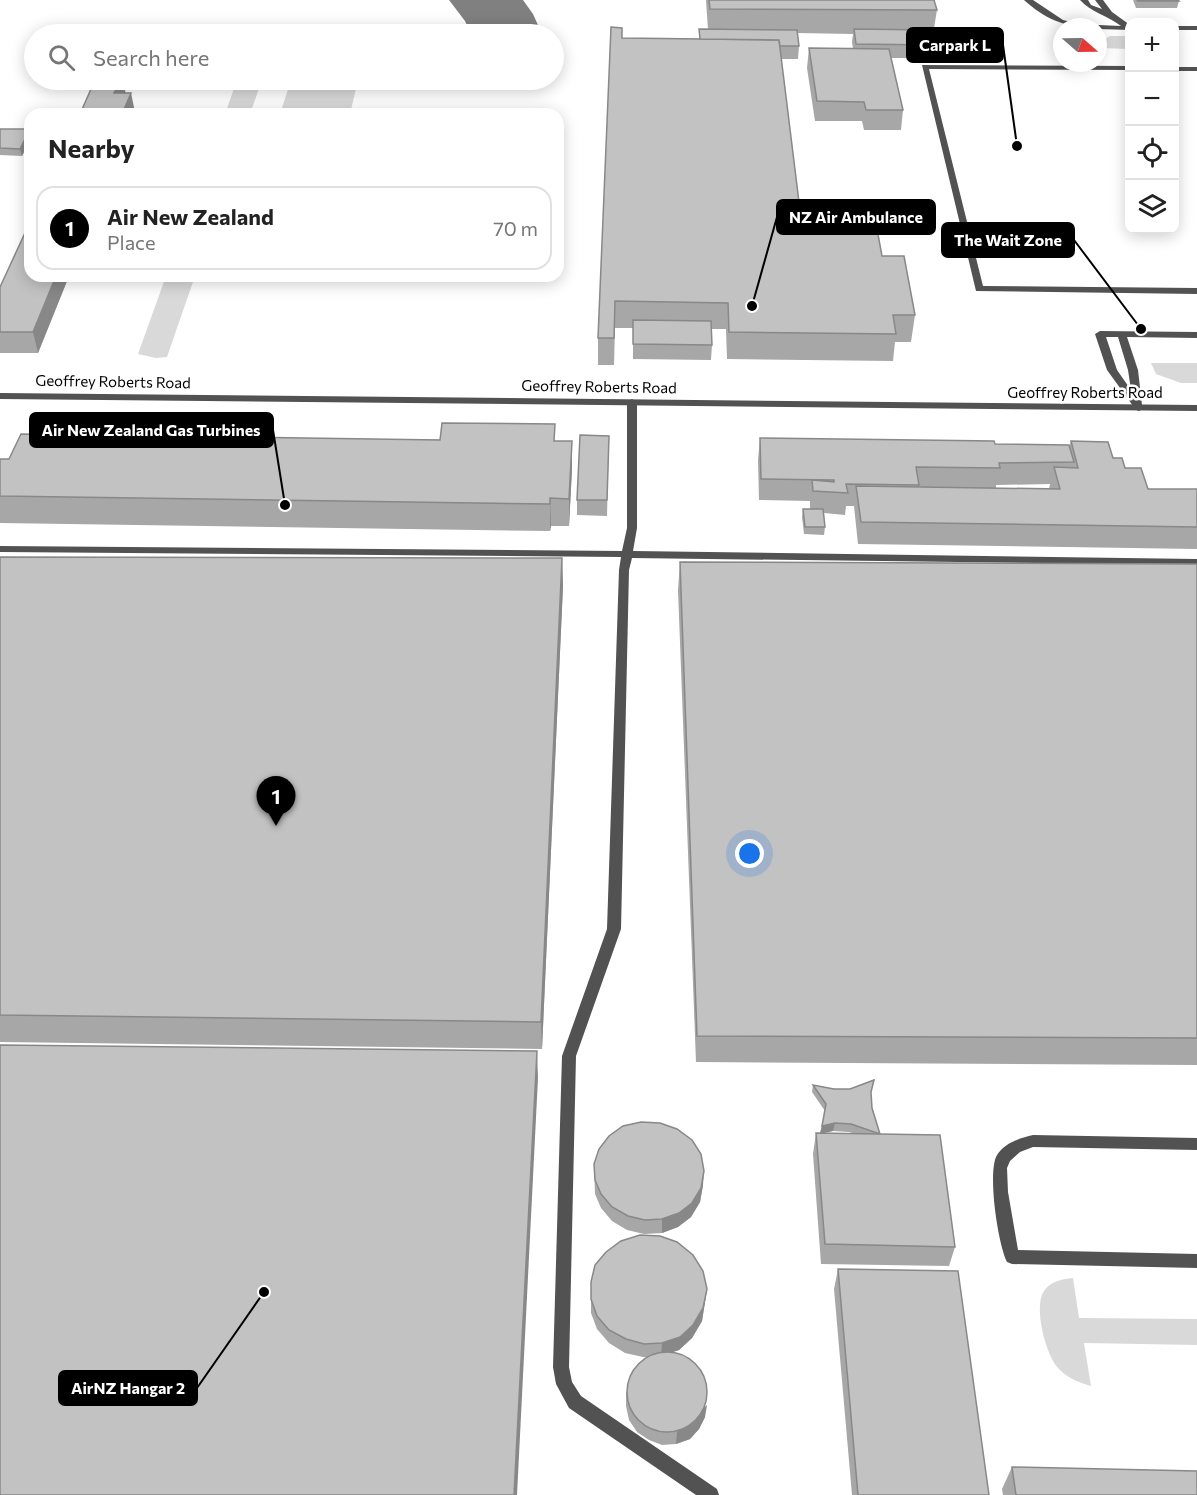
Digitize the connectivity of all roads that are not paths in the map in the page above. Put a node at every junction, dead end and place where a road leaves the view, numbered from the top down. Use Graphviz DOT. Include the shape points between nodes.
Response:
graph roads {
  1 [pos="1028,0"];
  2 [pos="1084,0"];
  3 [pos="1099,0"];
  4 [pos="1109,14"];
  5 [pos="1054,18"];
  6 [pos="1125,25"];
  7 [pos="1107,27"];
  8 [pos="1125,28"];
  9 [pos="1179,28"];
  10 [pos="1197,28"];
  11 [pos="1053,65"];
  12 [pos="1107,67"];
  13 [pos="1125,68"];
  14 [pos="1179,69"];
  15 [pos="1197,69"];
  16 [pos="1197,291"];
  17 [pos="1122,334"];
  18 [pos="1197,335"];
  19 [pos="0,396"];
  20 [pos="632,402"];
  21 [pos="1139,408"];
  22 [pos="1197,408"];
  23 [pos="0,549"];
  24 [pos="627,554"];
  25 [pos="1197,562"];
  26 [pos="1197,1144"];
  27 [pos="1197,1261"];
  28 [pos="711,1495"];
  1 -- 5 [label="street"];
  2 -- 4 [label="street"];
  3 -- 4 [label="street"];
  4 -- 6 [label="street"];
  7 -- 8 [label="street"];
  9 -- 10 [label="street"];
  11 -- 16 [label="street" via="925,67 979,290"];
  12 -- 13 [label="street"];
  14 -- 15 [label="street"];
  17 -- 18 [label="street"];
  17 -- 21 [label="street"];
  17 -- 21 [label="street" via="1100,334 1112,370"];
  19 -- 20 [label="street, Geoffrey Roberts Road"];
  20 -- 21 [label="street, Geoffrey Roberts Road"];
  20 -- 24 [label="street" via="632,528"];
  21 -- 22 [label="street, Geoffrey Roberts Road"];
  23 -- 24 [label="street"];
  24 -- 25 [label="street"];
  24 -- 28 [label="street" via="614,929 569,1056 561,1367 564,1384 575,1402"];
  26 -- 27 [label="street" via="1033,1141 1009,1152 999,1176 1012,1257"];
}
